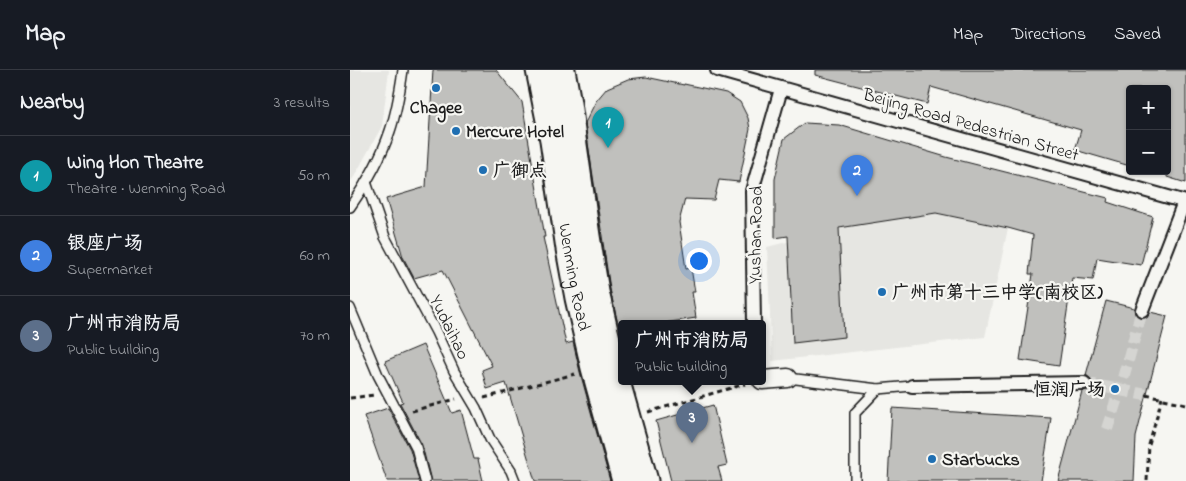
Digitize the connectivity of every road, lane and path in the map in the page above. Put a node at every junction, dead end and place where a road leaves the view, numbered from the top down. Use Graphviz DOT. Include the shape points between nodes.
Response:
graph roads {
  1 [pos="403,70"];
  2 [pos="539,70"];
  3 [pos="562,70"];
  4 [pos="718,70"];
  5 [pos="781,89"];
  6 [pos="366,182"];
  7 [pos="1185,202"];
  8 [pos="350,207"];
  9 [pos="350,308"];
  10 [pos="1142,310"];
  11 [pos="754,320"];
  12 [pos="594,368"];
  13 [pos="788,378"];
  14 [pos="766,380"];
  15 [pos="1084,383"];
  16 [pos="743,385"];
  17 [pos="912,386"];
  18 [pos="878,389"];
  19 [pos="388,394"];
  20 [pos="1146,394"];
  21 [pos="350,398"];
  22 [pos="1162,398"];
  23 [pos="471,399"];
  24 [pos="1186,404"];
  25 [pos="399,415"];
  26 [pos="628,418"];
  27 [pos="425,481"];
  28 [pos="515,481"];
  29 [pos="624,481"];
  30 [pos="645,481"];
  31 [pos="854,481"];
  32 [pos="1147,481"];
  1 -- 6 [label="lane" via="390,132"];
  2 -- 12 [label="main road, Wenming Road" via="573,272"];
  3 -- 26 [label="main road, Wenming Road" via="596,292"];
  4 -- 5 [label="street, Beijing Road Pedestrian Street"];
  5 -- 7 [label="street, Beijing Road Pedestrian Street"];
  5 -- 11 [label="street, Yushan Road" via="752,190"];
  6 -- 8 [label="lane"];
  6 -- 23 [label="lane, Yudaihao" via="385,237"];
  7 -- 10 [label="street"];
  9 -- 19 [label="lane"];
  12 -- 23 [label="path"];
  12 -- 29 [label="main road, Wenming Road"];
  13 -- 14 [label="street"];
  13 -- 18 [label="lane"];
  15 -- 17 [label="street"];
  16 -- 26 [label="path"];
  17 -- 18 [label="lane"];
  18 -- 31 [label="lane" via="855,414"];
  19 -- 21 [label="path"];
  19 -- 25 [label="lane"];
  20 -- 22 [label="path"];
  22 -- 24 [label="path"];
  22 -- 32 [label="path" via="1149,445"];
  23 -- 25 [label="path"];
  23 -- 28 [label="lane, Yudaihao"];
  25 -- 27 [label="lane" via="416,447"];
  26 -- 30 [label="main road, Wenming Road"];
}
